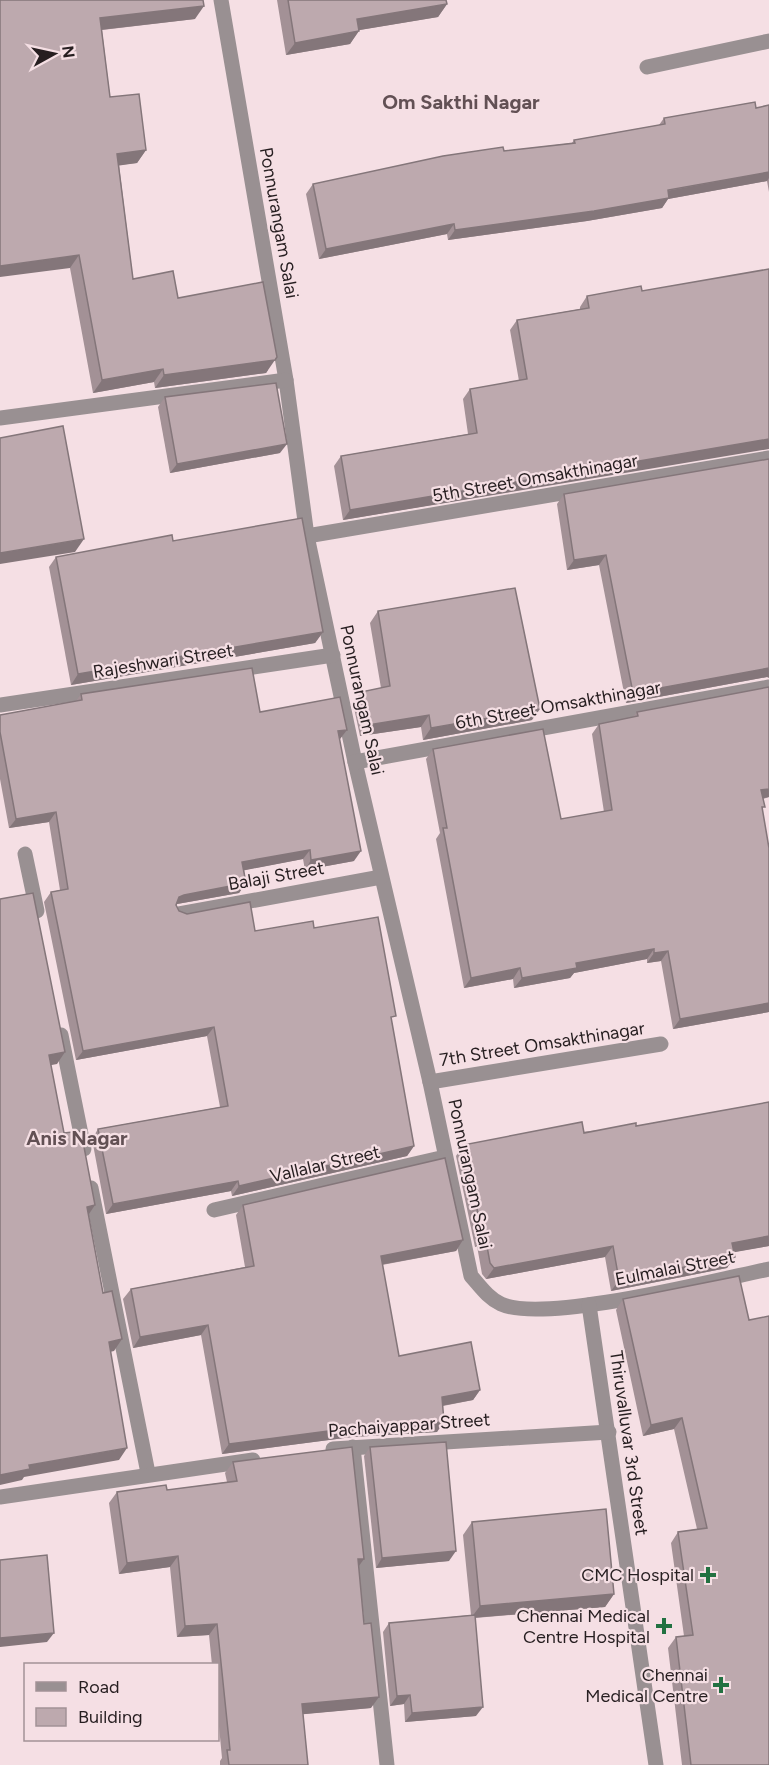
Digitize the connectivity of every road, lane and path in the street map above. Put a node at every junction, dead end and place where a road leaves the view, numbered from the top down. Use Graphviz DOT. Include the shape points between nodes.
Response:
graph roads {
  1 [pos="220,0"];
  2 [pos="769,41"];
  3 [pos="647,67"];
  4 [pos="286,380"];
  5 [pos="0,418"];
  6 [pos="769,458"];
  7 [pos="308,536"];
  8 [pos="333,655"];
  9 [pos="769,687"];
  10 [pos="0,705"];
  11 [pos="355,762"];
  12 [pos="26,854"];
  13 [pos="381,877"];
  14 [pos="179,914"];
  15 [pos="39,924"];
  16 [pos="58,1018"];
  17 [pos="661,1044"];
  18 [pos="430,1082"];
  19 [pos="445,1157"];
  20 [pos="214,1210"];
  21 [pos="769,1269"];
  22 [pos="589,1305"];
  23 [pos="609,1432"];
  24 [pos="353,1447"];
  25 [pos="319,1451"];
  26 [pos="273,1457"];
  27 [pos="148,1473"];
  28 [pos="0,1497"];
  29 [pos="387,1765"];
  30 [pos="656,1765"];
  1 -- 4 [label="street, Ponnurangam Salai"];
  2 -- 3 [label="street"];
  4 -- 5 [label="street"];
  4 -- 7 [label="street, Ponnurangam Salai"];
  6 -- 7 [label="street, 5th Street Omsakthinagar"];
  7 -- 8 [label="street, Ponnurangam Salai"];
  8 -- 10 [label="street, Rajeshwari Street"];
  8 -- 11 [label="street, Ponnurangam Salai"];
  9 -- 11 [label="street, 6th Street Omsakthinagar"];
  11 -- 13 [label="street, Ponnurangam Salai"];
  12 -- 15 [label="street"];
  13 -- 14 [label="street, Balaji Street"];
  13 -- 18 [label="street, Ponnurangam Salai"];
  16 -- 27 [label="street"];
  17 -- 18 [label="street, 7th Street Omsakthinagar"];
  18 -- 19 [label="street, Ponnurangam Salai"];
  19 -- 20 [label="street, Vallalar Street"];
  19 -- 22 [label="street, Ponnurangam Salai" via="471,1276 486,1293 502,1304 520,1308"];
  21 -- 22 [label="street, Eulmalai Street"];
  22 -- 23 [label="street, Thiruvalluvar 3rd Street"];
  23 -- 24 [label="street, Pachaiyappar Street"];
  23 -- 30 [label="street, Thiruvalluvar 3rd Street"];
  24 -- 25 [label="street, Pachaiyappar Street"];
  24 -- 29 [label="street"];
  26 -- 27 [label="street"];
  27 -- 28 [label="street"];
}
